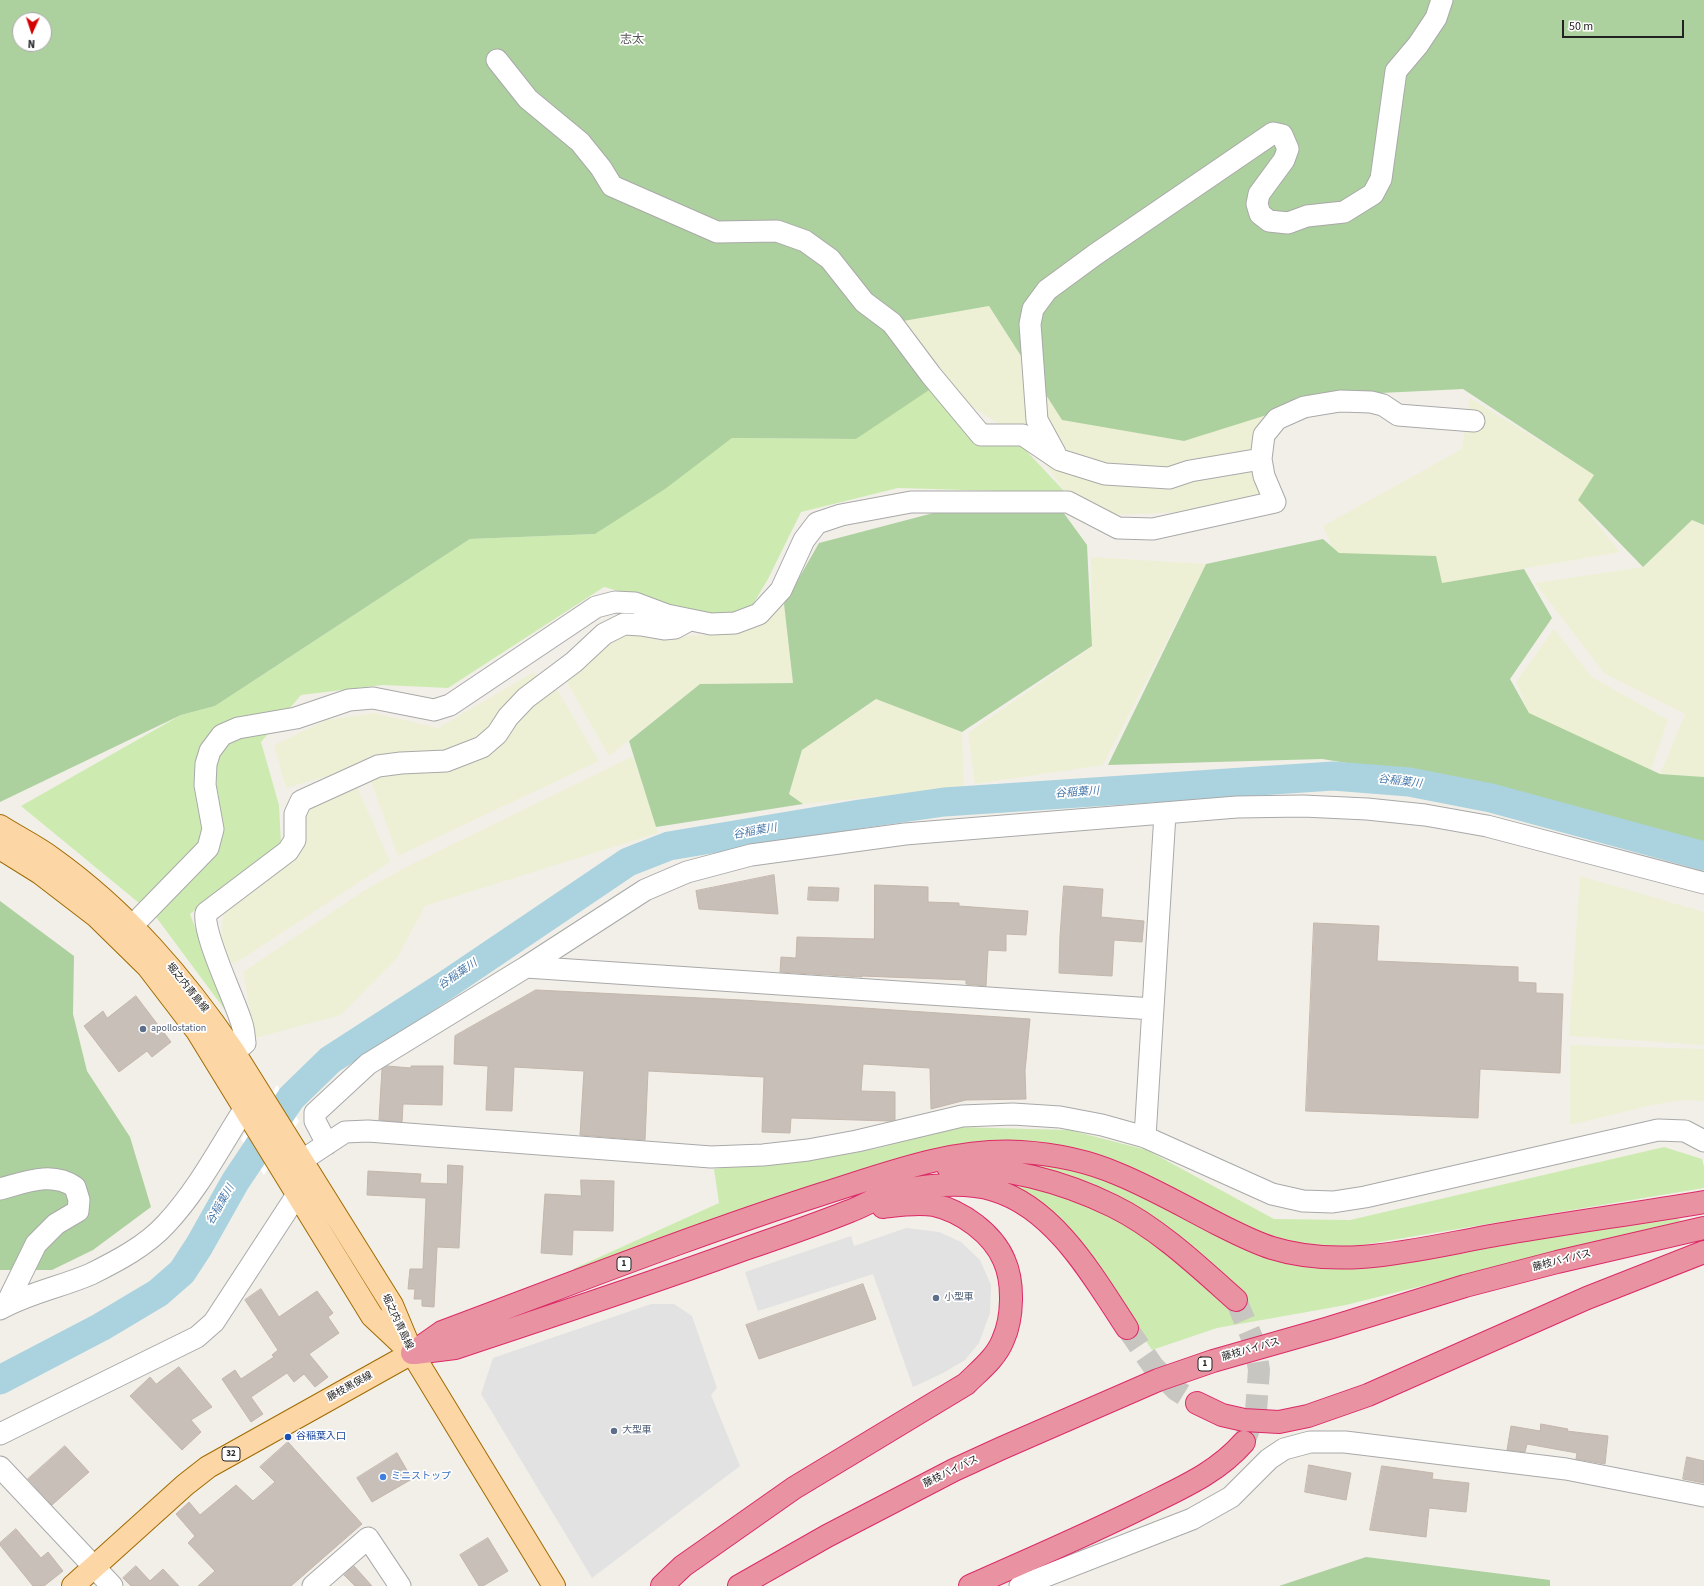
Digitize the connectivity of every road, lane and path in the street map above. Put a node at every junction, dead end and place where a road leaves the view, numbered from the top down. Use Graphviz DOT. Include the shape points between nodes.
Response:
graph roads {
  1 [pos="1442,0"];
  2 [pos="497,60"];
  3 [pos="1474,421"];
  4 [pos="1261,459"];
  5 [pos="1060,460"];
  6 [pos="690,619"];
  7 [pos="1165,814"];
  8 [pos="0,826"];
  9 [pos="0,848"];
  10 [pos="1704,883"];
  11 [pos="132,926"];
  12 [pos="526,967"];
  13 [pos="1153,1009"];
  14 [pos="234,1052"];
  15 [pos="254,1111"];
  16 [pos="1144,1137"];
  17 [pos="1704,1141"];
  18 [pos="327,1144"];
  19 [pos="306,1168"];
  20 [pos="904,1168"];
  21 [pos="842,1188"];
  22 [pos="0,1189"];
  23 [pos="297,1194"];
  24 [pos="1704,1202"];
  25 [pos="850,1211"];
  26 [pos="1704,1228"];
  27 [pos="1704,1252"];
  28 [pos="695,1268"];
  29 [pos="1236,1300"];
  30 [pos="3,1307"];
  31 [pos="1127,1328"];
  32 [pos="412,1353"];
  33 [pos="1197,1403"];
  34 [pos="0,1434"];
  35 [pos="1244,1442"];
  36 [pos="0,1467"];
  37 [pos="1704,1496"];
  38 [pos="94,1567"];
  39 [pos="73,1586"];
  40 [pos="112,1586"];
  41 [pos="313,1586"];
  42 [pos="400,1586"];
  43 [pos="554,1586"];
  44 [pos="662,1586"];
  45 [pos="739,1586"];
  46 [pos="970,1586"];
  47 [pos="1020,1586"];
  1 -- 5 [label="street" via="1429,29 1396,71 1382,179 1373,194 1344,212 1307,216 1288,223 1270,221 1260,214 1257,204 1259,194 1284,160 1288,149 1282,135 1273,133 1047,290 1032,309 1030,324 1036,420"];
  2 -- 5 [label="street" via="528,99 580,142 612,186 717,232 777,231 805,241 830,259 864,302 892,323 980,435 1024,435"];
  3 -- 4 [label="street" via="1398,415 1383,404 1371,402 1340,401 1304,407 1277,419 1264,436"];
  4 -- 5 [label="street" via="1190,471 1170,478 1105,474"];
  4 -- 6 [label="street" via="1264,476 1275,502 1153,529 1118,528 1068,502 911,502 841,515 817,523 804,540 781,590 759,614 735,623 711,624"];
  6 -- 11 [label="street" via="666,615 634,603 615,602 596,608 450,705 434,710 373,698 349,700 296,718 238,728 222,735 210,751 206,764 205,785 213,829 208,848"];
  6 -- 14 [label="street" via="675,628 664,629 641,624 624,624 604,634 574,662 526,698 508,717 497,734 482,747 446,761 378,766 301,801 295,814 295,840 288,851 206,913 204,920 242,1023 245,1043"];
  7 -- 10 [label="street" via="1237,807 1303,806 1367,808 1425,815 1487,826"];
  7 -- 12 [label="street" via="905,834 751,855 687,872 645,890"];
  7 -- 13 [label="street"];
  8 -- 11 [label="main road, 堀之内青島線" via="51,858 107,901"];
  9 -- 15 [label="main road, 堀之内青島線" via="40,873 96,916 148,967"];
  11 -- 14 [label="main road, 堀之内青島線" via="158,952 213,1020"];
  12 -- 13 [label="street"];
  12 -- 18 [label="street" via="368,1064 316,1113 315,1121"];
  13 -- 16 [label="street"];
  14 -- 15 [label="main road, 堀之内青島線"];
  15 -- 19 [label="main road, 堀之内青島線" via="287,1138"];
  15 -- 23 [label="main road, 堀之内青島線" via="275,1158"];
  15 -- 30 [label="street" via="166,1224 147,1242 117,1261 89,1274"];
  16 -- 17 [label="street" via="1272,1194 1303,1201 1333,1202 1365,1197 1658,1130 1685,1131"];
  16 -- 18 [label="street" via="1060,1117 1013,1114 962,1116 857,1141 763,1155 711,1157 368,1130 345,1132"];
  18 -- 19 [label="street"];
  19 -- 23 [label="street"];
  19 -- 32 [label="main road, 堀之内青島線" via="392,1305"];
  20 -- 21 [label="highway, 1"];
  20 -- 24 [label="highway, 1" via="976,1153 1020,1152 1053,1156 1116,1173 1274,1249 1310,1256 1350,1258 1390,1254"];
  20 -- 29 [label="highway, 1" via="964,1167 1021,1174 1067,1186 1113,1206 1146,1226 1188,1257"];
  21 -- 28 [label="highway" via="826,1199 727,1234 705,1250"];
  21 -- 32 [label="highway, 1" via="757,1215 442,1332"];
  22 -- 30 [label="street" via="52,1178 66,1181 76,1187 79,1200 78,1211 56,1224 36,1244"];
  23 -- 32 [label="main road, 堀之内青島線" via="372,1316"];
  23 -- 34 [label="street" via="214,1322 197,1337"];
  25 -- 28 [label="highway"];
  25 -- 31 [label="highway" via="891,1193 931,1186 958,1185 994,1190 1025,1204 1055,1229 1092,1275"];
  25 -- 44 [label="highway" via="904,1205 934,1205 962,1215 987,1234 1004,1260 1012,1291 1010,1319 1003,1341 989,1362 966,1384 794,1488 683,1566"];
  26 -- 45 [label="highway, 藤枝バイパス / 1" via="1465,1286 1213,1361 1158,1380 954,1470 827,1536"];
  27 -- 33 [label="highway" via="1587,1298 1368,1395 1308,1416 1279,1422 1244,1420 1222,1415"];
  28 -- 32 [label="highway" via="455,1348"];
  32 -- 38 [label="main road, 藤枝黒俣線 / 32" via="208,1467"];
  32 -- 43 [label="main road"];
  35 -- 46 [label="highway" via="1231,1457 1200,1479"];
  36 -- 38 [label="street"];
  37 -- 47 [label="street" via="1566,1469 1345,1442 1310,1442 1284,1448 1269,1459 1231,1497 1192,1519"];
  38 -- 39 [label="main road, 藤枝黒俣線 / 32"];
  38 -- 40 [label="street"];
  41 -- 42 [label="street" via="368,1538"];
}
